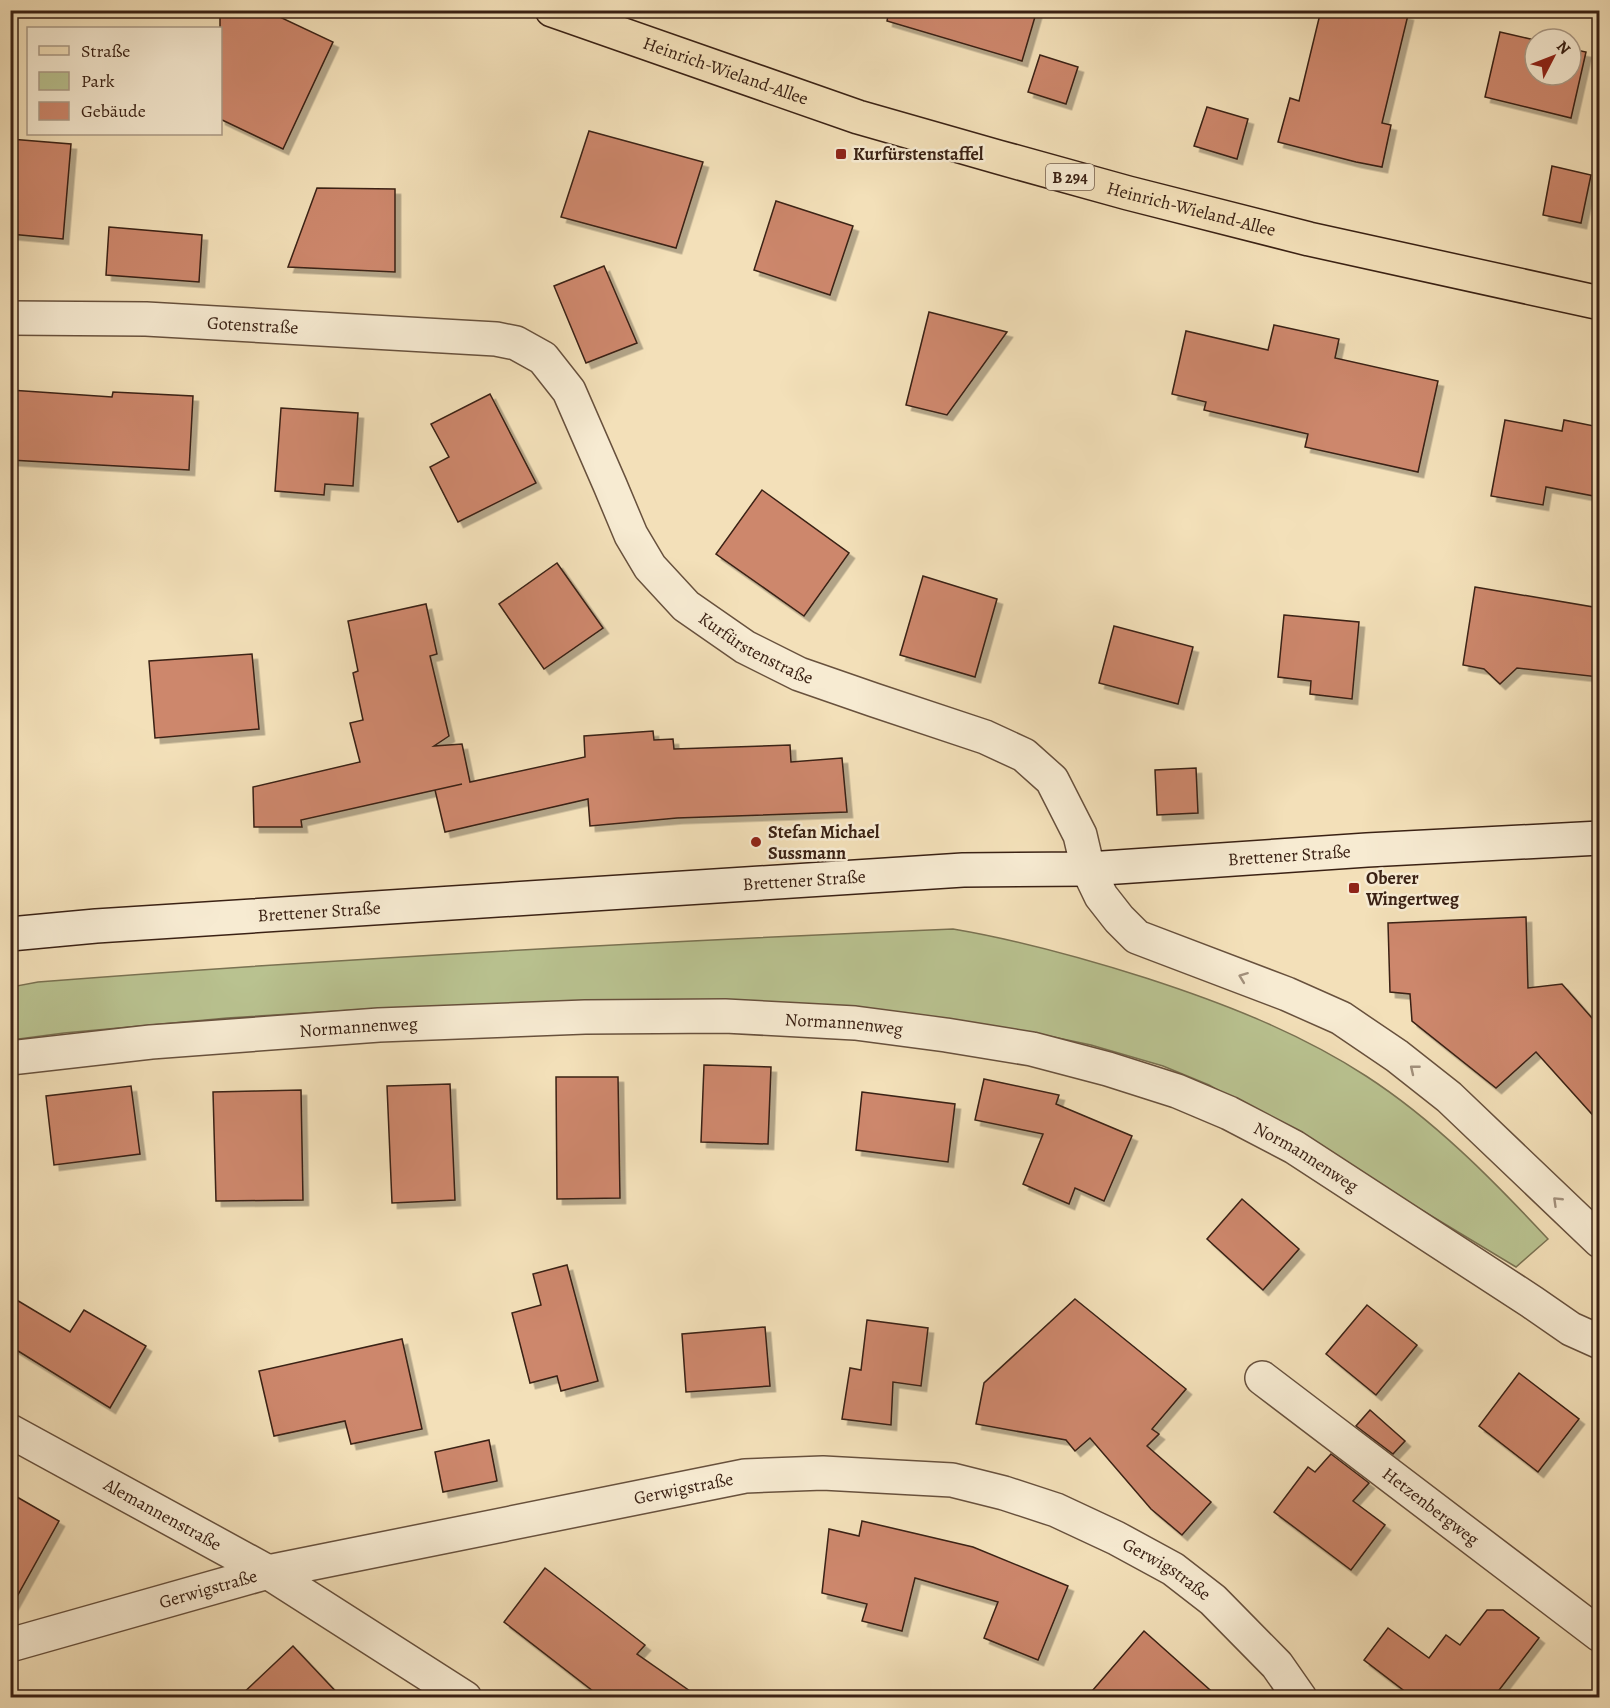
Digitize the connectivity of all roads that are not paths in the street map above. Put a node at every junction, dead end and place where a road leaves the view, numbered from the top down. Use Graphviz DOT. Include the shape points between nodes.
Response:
graph roads {
  1 [pos="552,10"];
  2 [pos="1599,303"];
  3 [pos="10,318"];
  4 [pos="495,339"];
  5 [pos="1599,838"];
  6 [pos="1088,869"];
  7 [pos="10,934"];
  8 [pos="10,1058"];
  9 [pos="1599,1241"];
  10 [pos="1599,1342"];
  11 [pos="1262,1378"];
  12 [pos="10,1431"];
  13 [pos="268,1572"];
  14 [pos="1599,1635"];
  15 [pos="10,1645"];
  16 [pos="465,1698"];
  17 [pos="1300,1698"];
  1 -- 2 [label="main road, Heinrich-Wieland-Allee / B 294" via="858,117 998,157 1309,239"];
  3 -- 4 [label="street, Gotenstraße" via="146,319"];
  4 -- 6 [label="street, Kurfürstenstraße" via="516,343 543,358 568,391 631,535 650,567 686,606 745,647 799,674 985,737 1024,755 1052,780 1080,835"];
  5 -- 6 [label="street, Brettener Straße"];
  6 -- 7 [label="street, Brettener Straße" via="963,870"];
  9 -- 6 [label="street, one-way" via="1449,1096 1397,1056 1341,1018 1137,937 1101,896"];
  8 -- 10 [label="street, Normannenweg" via="151,1042 368,1026 620,1016 725,1016 855,1023 1032,1049 1177,1091 1294,1147 1571,1329"];
  11 -- 14 [label="street, Hetzenbergweg"];
  12 -- 13 [label="street, Alemannenstraße"];
  13 -- 15 [label="street, Gerwigstraße"];
  13 -- 16 [label="street, Alemannenstraße"];
  13 -- 17 [label="street, Gerwigstraße" via="745,1476 823,1473 952,1480 1056,1510 1173,1569 1213,1600 1277,1665"];
}
